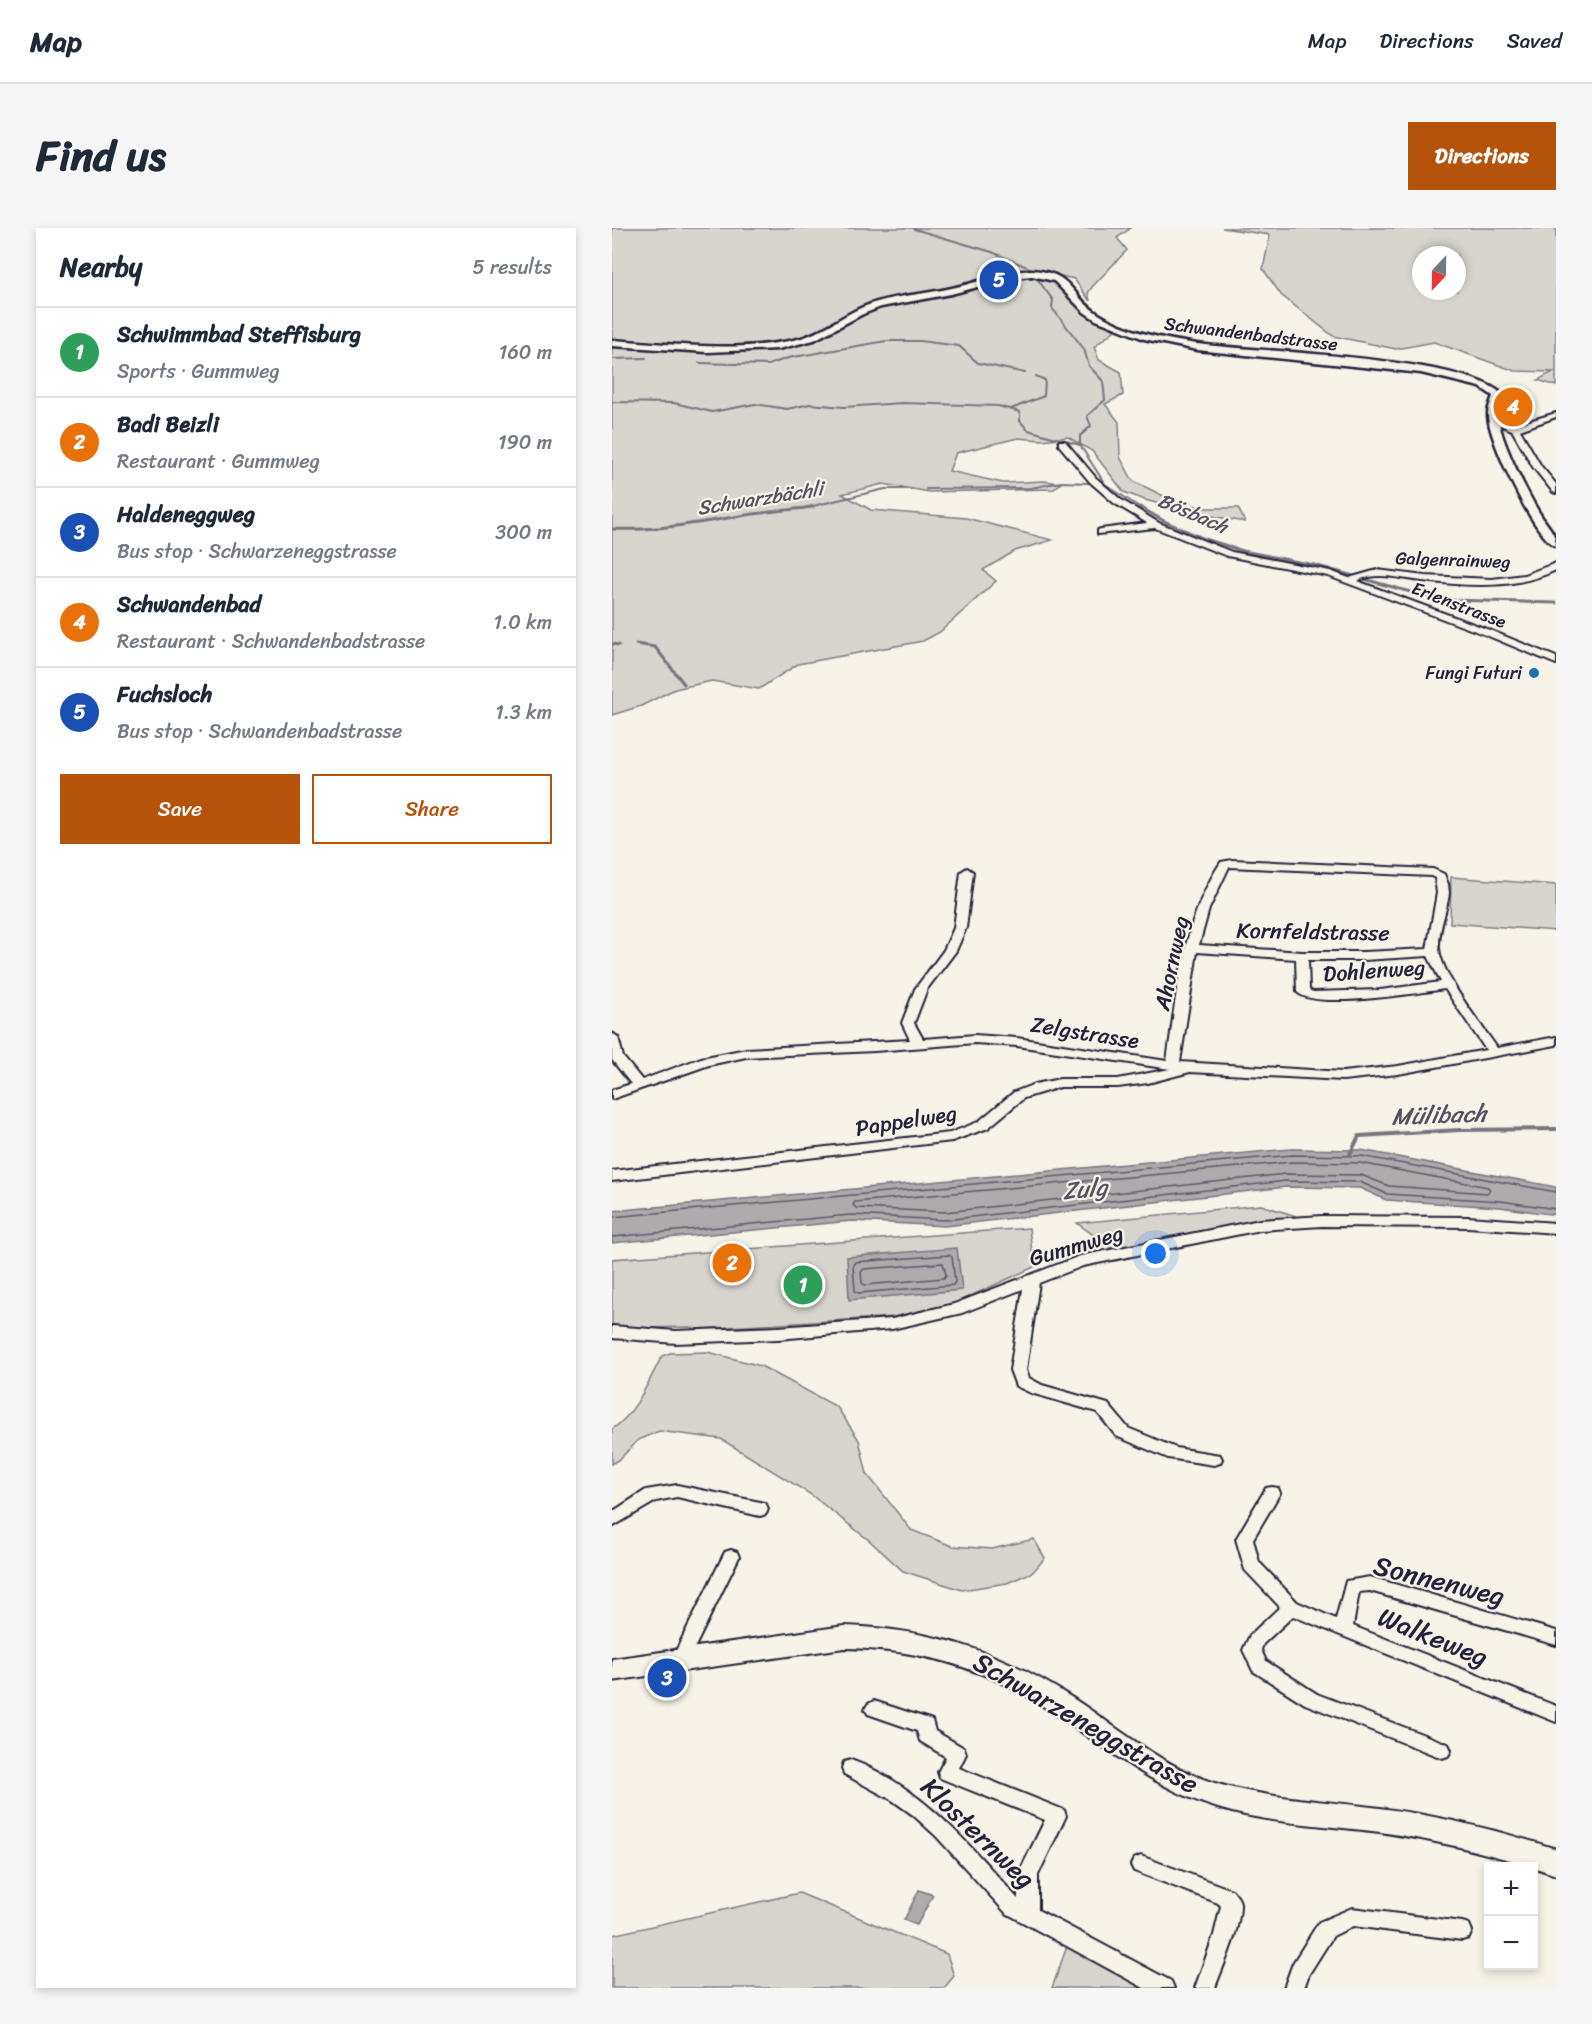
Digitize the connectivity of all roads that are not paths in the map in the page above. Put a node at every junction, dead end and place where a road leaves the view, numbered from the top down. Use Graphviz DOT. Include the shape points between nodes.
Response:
graph roads {
  1 [pos="612,343"];
  2 [pos="1556,415"];
  3 [pos="1494,421"];
  4 [pos="1515,428"];
  5 [pos="1062,443"];
  6 [pos="1556,490"];
  7 [pos="1156,525"];
  8 [pos="1101,532"];
  9 [pos="1556,543"];
  10 [pos="1556,566"];
  11 [pos="1354,578"];
  12 [pos="1556,661"];
  13 [pos="967,872"];
  14 [pos="1193,948"];
  15 [pos="1433,952"];
  16 [pos="1302,956"];
  17 [pos="1449,985"];
  18 [pos="612,1037"];
  19 [pos="1556,1041"];
  20 [pos="919,1044"];
  21 [pos="1494,1051"];
  22 [pos="1173,1065"];
  23 [pos="1192,1068"];
  24 [pos="639,1085"];
  25 [pos="612,1095"];
  26 [pos="612,1176"];
  27 [pos="1556,1228"];
  28 [pos="1032,1279"];
  29 [pos="612,1332"];
  30 [pos="1214,1459"];
  31 [pos="1272,1493"];
  32 [pos="760,1509"];
  33 [pos="612,1520"];
  34 [pos="731,1557"];
  35 [pos="1291,1607"];
  36 [pos="1343,1630"];
  37 [pos="1556,1638"];
  38 [pos="680,1660"];
  39 [pos="612,1670"];
  40 [pos="874,1709"];
  41 [pos="1556,1714"];
  42 [pos="1442,1750"];
  43 [pos="851,1768"];
  44 [pos="1556,1862"];
  45 [pos="1141,1865"];
  46 [pos="1028,1916"];
  47 [pos="1461,1931"];
  48 [pos="1164,1988"];
  49 [pos="1205,1988"];
  50 [pos="1294,1988"];
  1 -- 3 [label="street, Schwandenbadstrasse" via="710,352 781,346 825,334 859,312 879,305 1038,273 1063,281 1083,306 1104,321 1158,340 1472,380 1491,388 1497,396"];
  2 -- 4 [label="street"];
  3 -- 4 [label="street"];
  3 -- 9 [label="street, Schwandenbadstrasse" via="1525,499"];
  4 -- 6 [label="street" via="1537,467"];
  5 -- 7 [label="street" via="1108,494"];
  7 -- 8 [label="street"];
  7 -- 11 [label="street" via="1223,552"];
  10 -- 11 [label="street, Galgenrainweg" via="1532,577 1499,580 1425,579 1371,573"];
  11 -- 12 [label="street, Erlenstrasse"];
  13 -- 20 [label="street" via="960,928 950,951 921,988 908,1023"];
  14 -- 15 [label="street, Ahornweg" via="1201,915 1219,873 1225,864 1233,863 1440,876 1443,888"];
  14 -- 16 [label="street, Kornfeldstrasse"];
  14 -- 22 [label="street, Ahornweg"];
  15 -- 16 [label="street, Kornfeldstrasse"];
  15 -- 17 [label="street"];
  16 -- 17 [label="street, Dohlenweg" via="1303,992 1311,996 1380,994"];
  17 -- 21 [label="street"];
  18 -- 24 [label="street" via="617,1058"];
  19 -- 21 [label="street, Zelgstrasse"];
  20 -- 22 [label="street, Zelgstrasse" via="1000,1041"];
  20 -- 24 [label="street, Zelgstrasse" via="747,1053 706,1061"];
  21 -- 23 [label="street, Zelgstrasse" via="1398,1070 1343,1076"];
  22 -- 23 [label="street, Zelgstrasse"];
  23 -- 26 [label="street, Pappelweg" via="1148,1080 1040,1087 1019,1095 982,1125 952,1137"];
  24 -- 25 [label="street, Zelgstrasse"];
  27 -- 28 [label="street, Gummweg" via="1468,1222 1322,1221 1260,1225 1080,1261"];
  28 -- 29 [label="street, Gummweg" via="957,1309 892,1324 676,1336"];
  28 -- 30 [label="street" via="1018,1370 1022,1382 1102,1408 1122,1432 1174,1454"];
  31 -- 35 [label="street, Walkeweg" via="1244,1539 1251,1565"];
  32 -- 33 [label="street" via="677,1491 652,1495"];
  34 -- 38 [label="street"];
  35 -- 36 [label="street, Walkeweg"];
  35 -- 42 [label="street" via="1256,1640 1252,1650 1259,1666 1311,1699"];
  36 -- 37 [label="street, Sonnenweg" via="1352,1586 1370,1584"];
  36 -- 41 [label="street, Walkeweg"];
  38 -- 39 [label="main road, Schwarzeneggstrasse"];
  38 -- 44 [label="main road, Schwarzeneggstrasse" via="844,1637 936,1646 1002,1669 1140,1760 1198,1788 1249,1803 1448,1832"];
  40 -- 46 [label="street" via="926,1726 926,1735 957,1754 947,1772 1057,1816 1028,1875"];
  43 -- 46 [label="street, Klosternweg" via="920,1809 1013,1908"];
  45 -- 49 [label="street" via="1225,1896 1231,1904"];
  46 -- 48 [label="street, Klosternweg"];
  47 -- 50 [label="street" via="1352,1917 1326,1929 1299,1970"];
}
